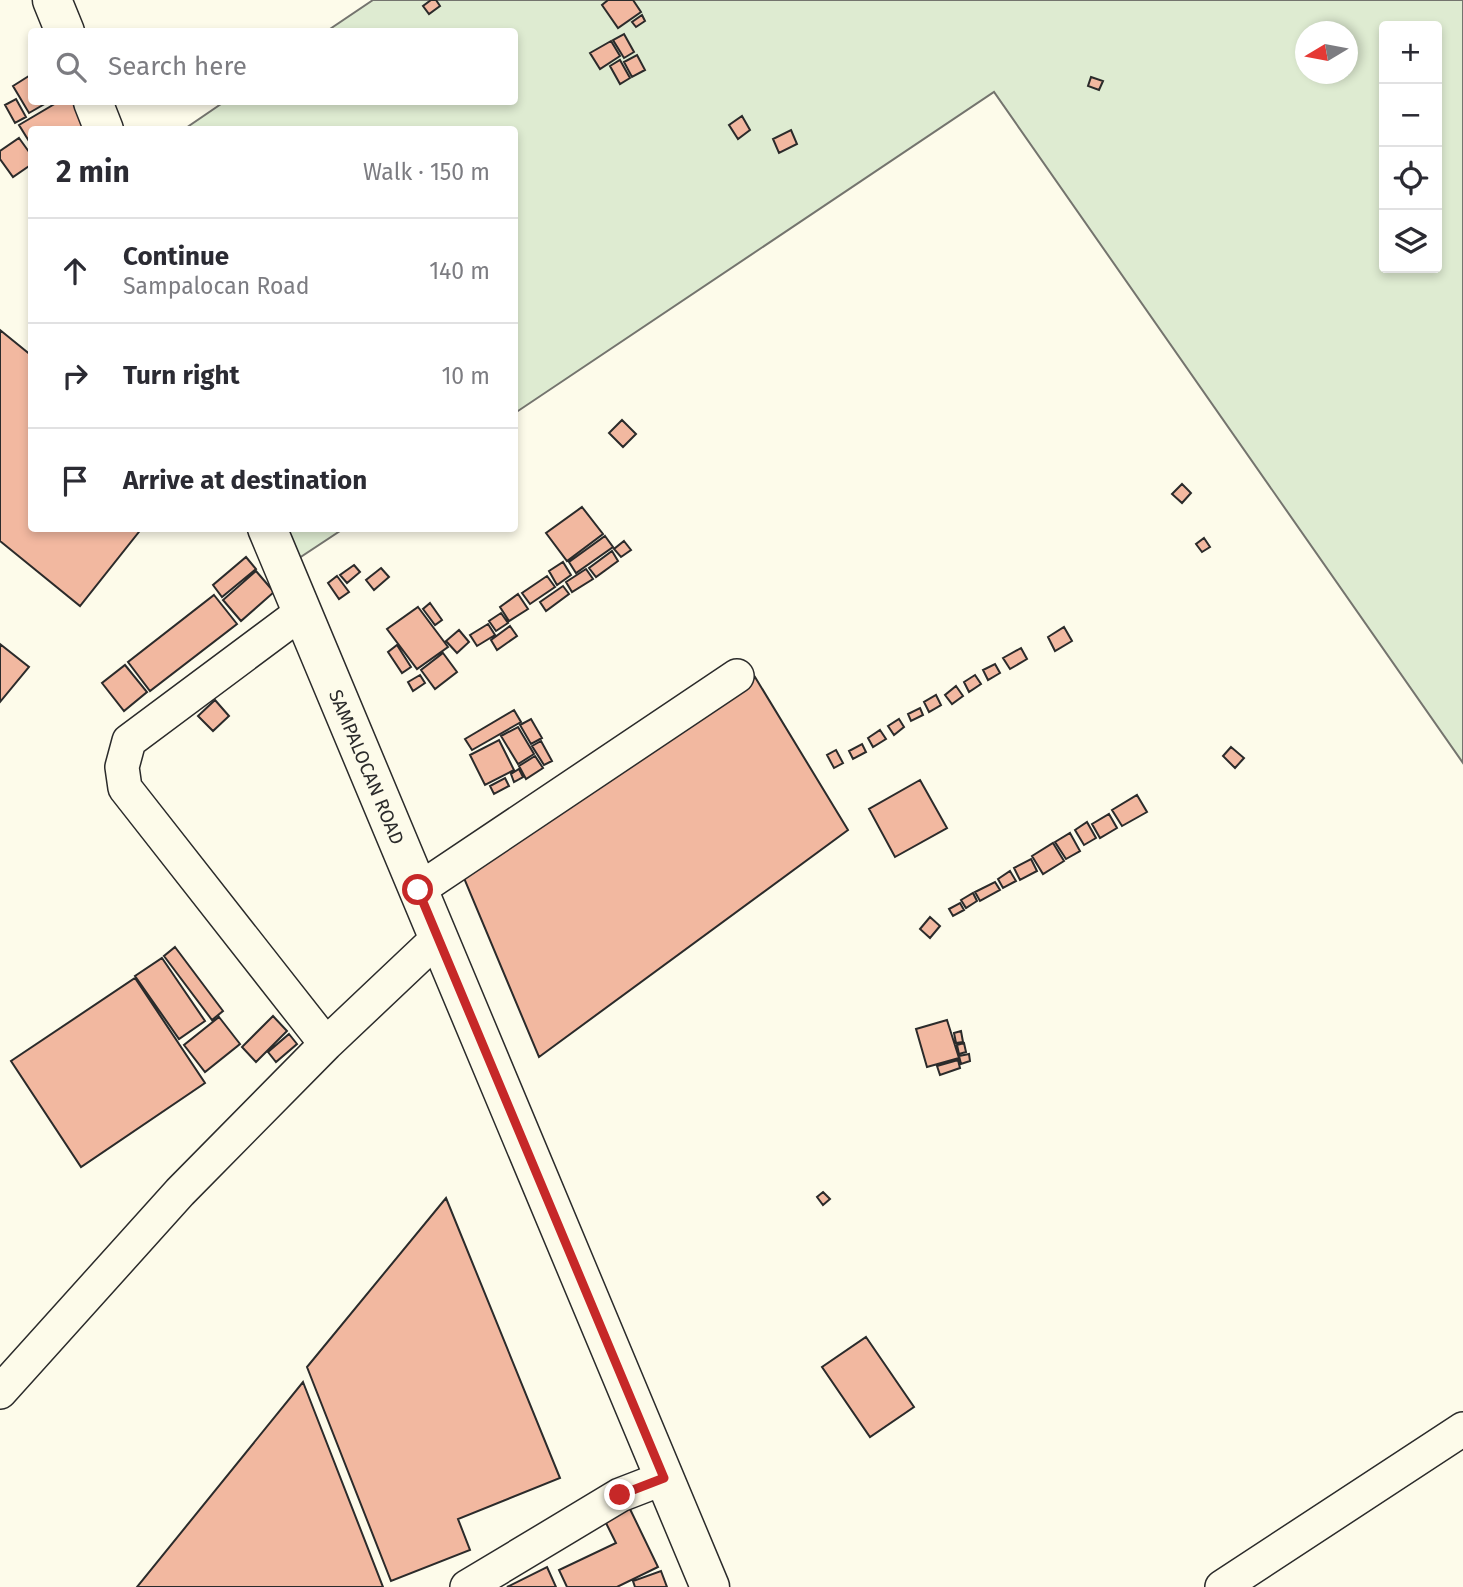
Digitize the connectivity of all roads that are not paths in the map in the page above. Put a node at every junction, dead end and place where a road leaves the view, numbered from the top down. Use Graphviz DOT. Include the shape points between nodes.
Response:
graph roads {
  1 [pos="52,0"];
  2 [pos="63,28"];
  3 [pos="94,105"];
  4 [pos="102,126"];
  5 [pos="269,532"];
  6 [pos="302,611"];
  7 [pos="737,676"];
  8 [pos="418,890"];
  9 [pos="438,938"];
  10 [pos="326,1044"];
  11 [pos="0,1392"];
  12 [pos="1463,1429"];
  13 [pos="664,1478"];
  14 [pos="1260,1577"];
  15 [pos="467,1587"];
  16 [pos="710,1587"];
  17 [pos="1222,1587"];
  1 -- 2 [label="main road"];
  3 -- 4 [label="main road"];
  5 -- 6 [label="main road, SAMPALOCAN ROAD"];
  6 -- 8 [label="main road, SAMPALOCAN ROAD"];
  6 -- 10 [label="street" via="129,741 122,767 125,788"];
  7 -- 8 [label="street"];
  8 -- 9 [label="main road, SAMPALOCAN ROAD"];
  9 -- 10 [label="street"];
  9 -- 13 [label="main road, SAMPALOCAN ROAD"];
  10 -- 11 [label="street" via="180,1192"];
  12 -- 14 [label="street"];
  13 -- 15 [label="street" via="620,1495"];
  13 -- 16 [label="main road, SAMPALOCAN ROAD"];
  14 -- 17 [label="street"];
}
